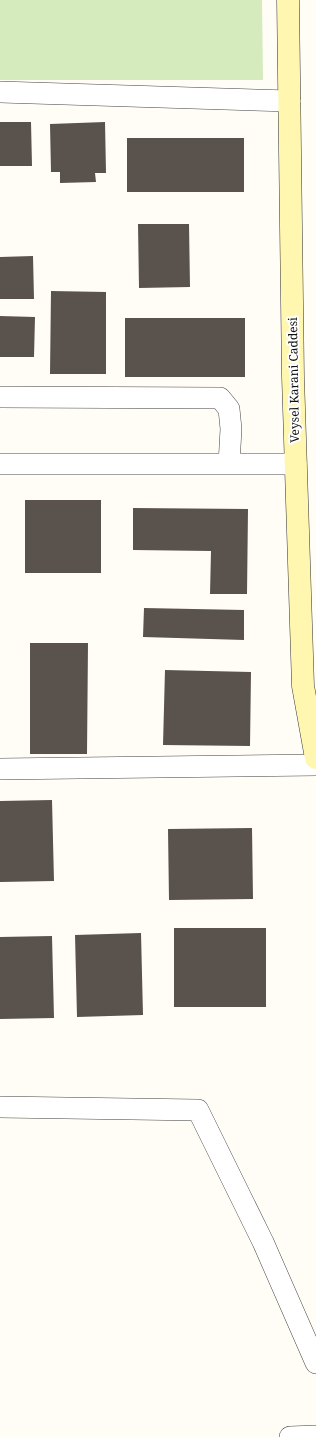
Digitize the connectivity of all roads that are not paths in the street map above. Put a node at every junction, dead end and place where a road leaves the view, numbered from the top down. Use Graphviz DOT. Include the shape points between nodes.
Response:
graph roads {
  1 [pos="288,0"];
  2 [pos="0,92"];
  3 [pos="290,101"];
  4 [pos="0,397"];
  5 [pos="0,464"];
  6 [pos="229,464"];
  7 [pos="296,464"];
  8 [pos="316,758"];
  9 [pos="316,764"];
  10 [pos="0,769"];
  11 [pos="0,1107"];
  12 [pos="316,1363"];
  13 [pos="316,1436"];
  14 [pos="290,1437"];
  1 -- 3 [label="main road, Veysel Karani Caddesi"];
  2 -- 3 [label="street"];
  3 -- 7 [label="main road, Veysel Karani Caddesi"];
  4 -- 6 [label="street" via="220,398 229,409"];
  5 -- 6 [label="street"];
  6 -- 7 [label="street"];
  7 -- 8 [label="main road, Veysel Karani Caddesi" via="303,686"];
  9 -- 10 [label="street"];
  11 -- 12 [label="street" via="198,1110 263,1242"];
  13 -- 14 [label="street"];
}
